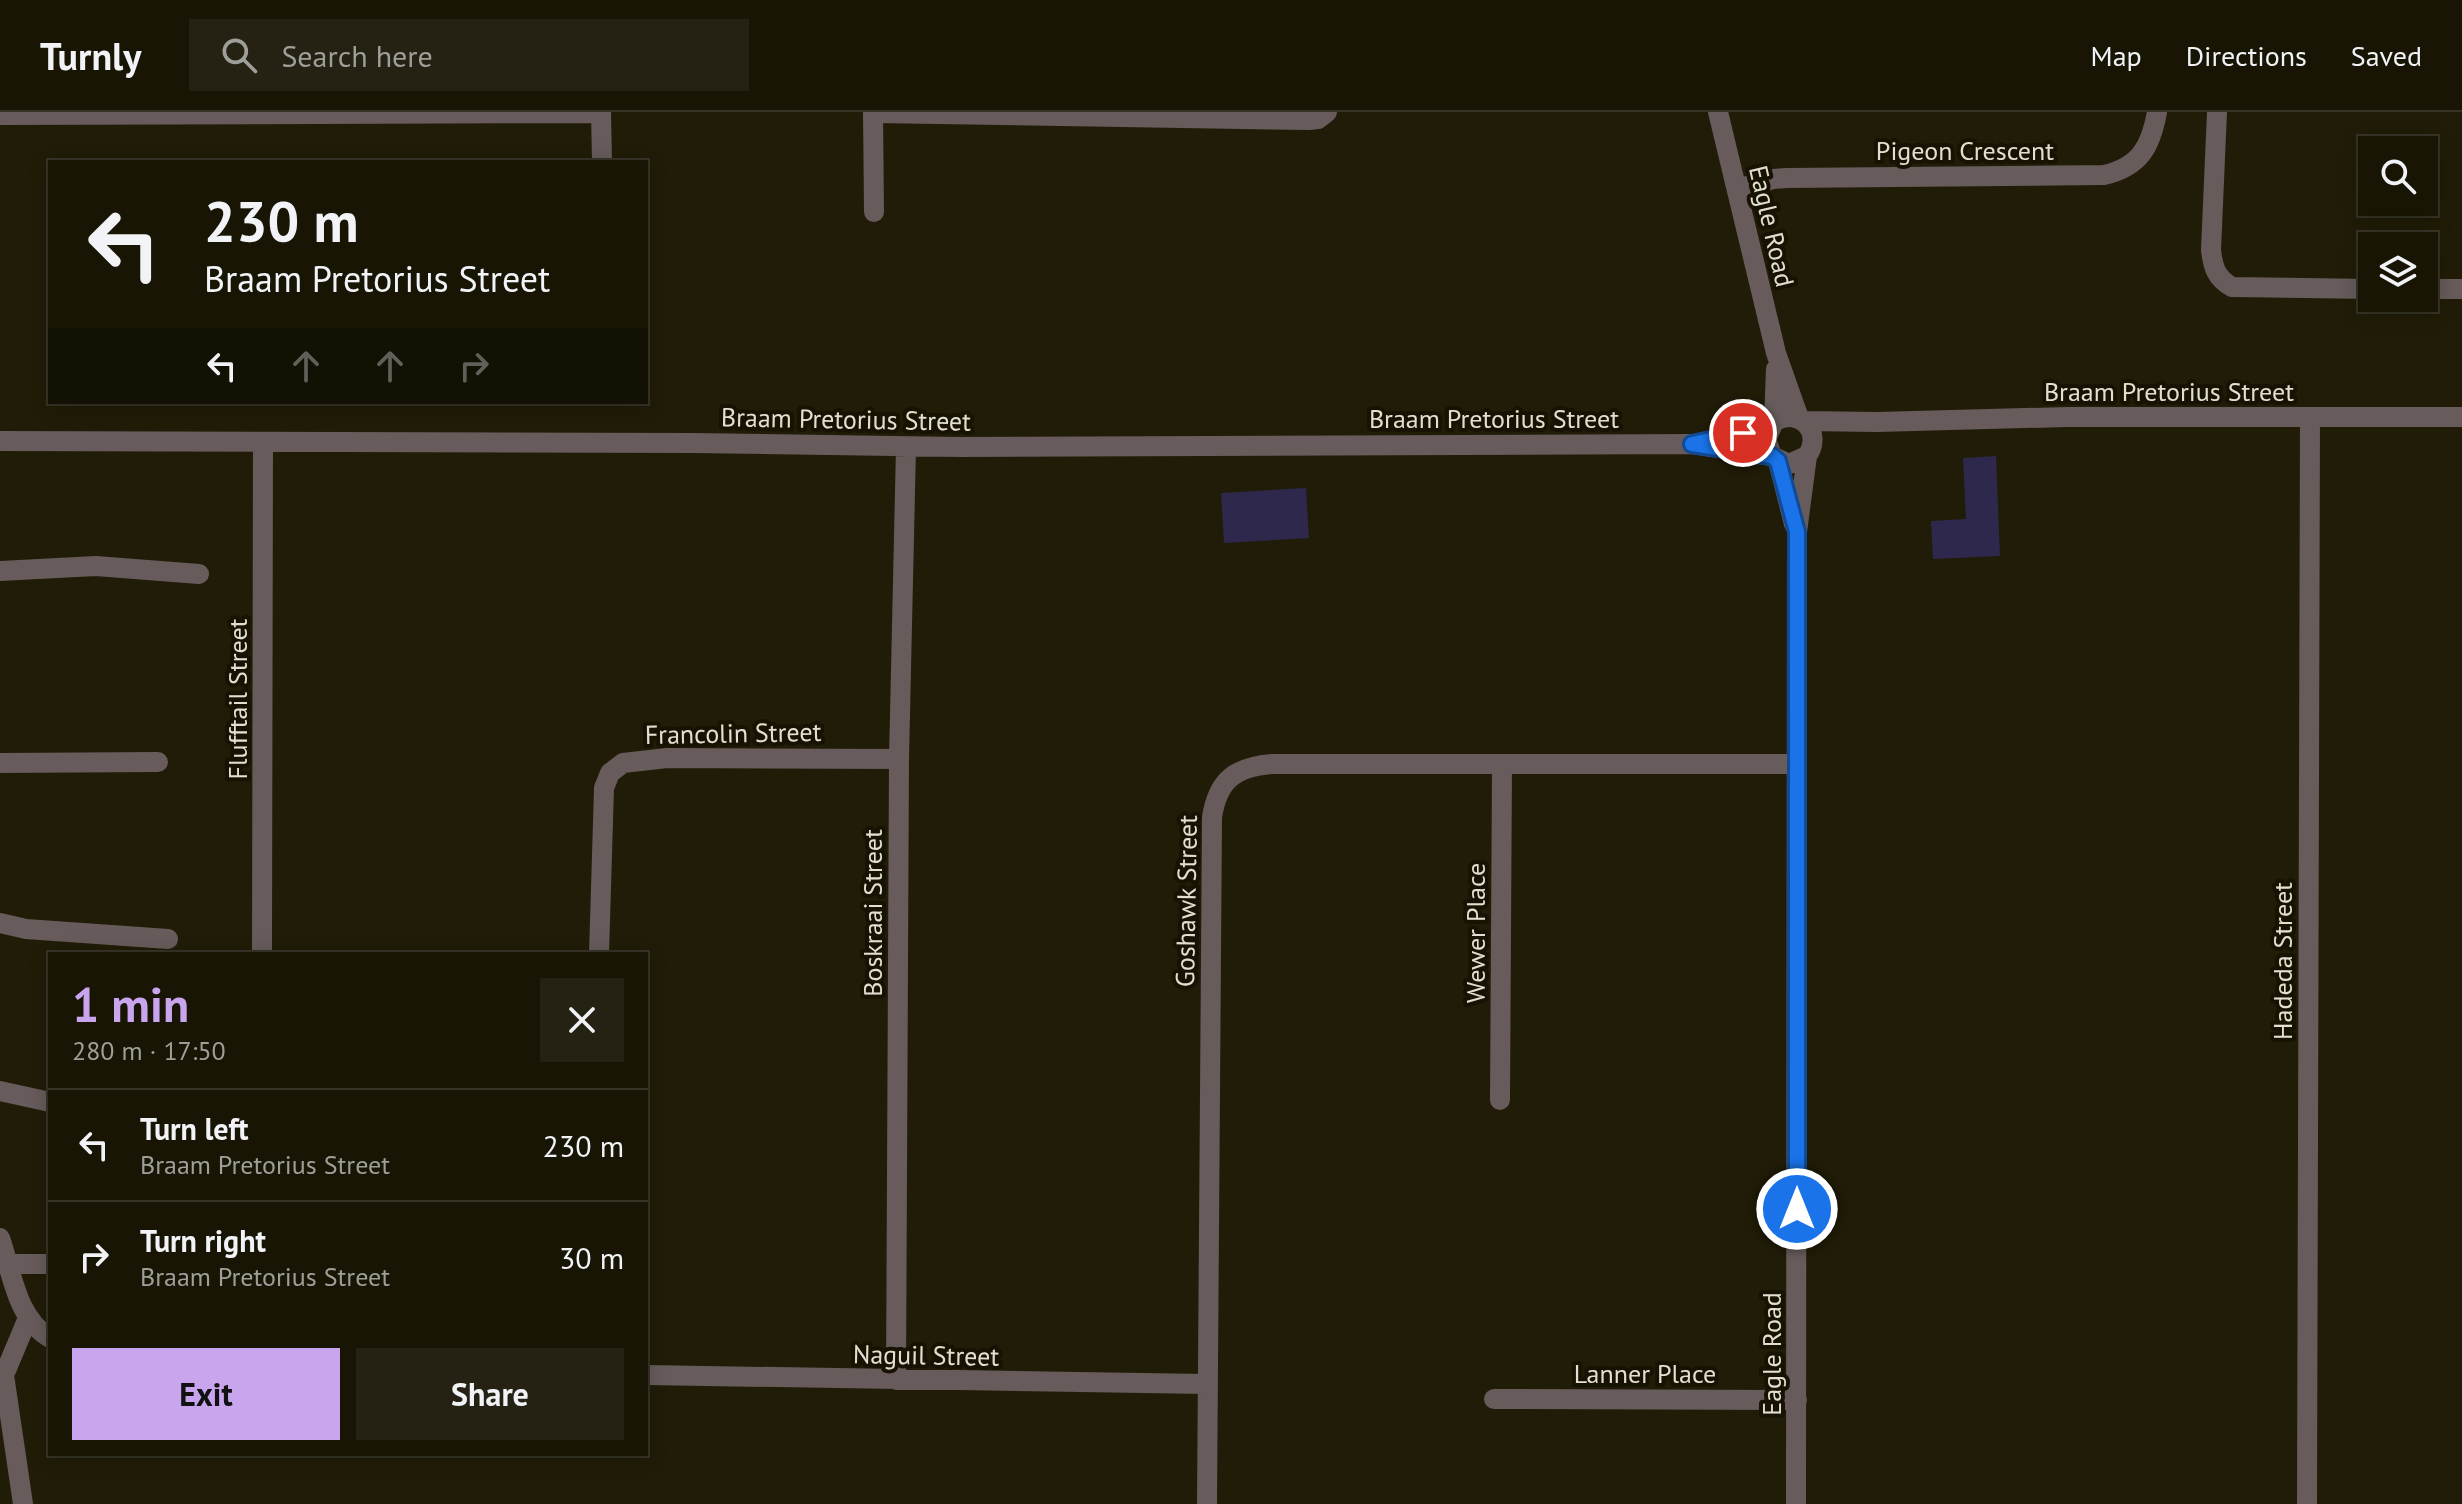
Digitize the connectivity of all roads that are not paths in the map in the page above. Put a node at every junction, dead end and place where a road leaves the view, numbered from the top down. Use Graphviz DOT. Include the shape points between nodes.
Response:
graph roads {
  1 [pos="873,112"];
  2 [pos="1327,112"];
  3 [pos="1718,112"];
  4 [pos="2157,112"];
  5 [pos="2217,112"];
  6 [pos="601,113"];
  7 [pos="0,115"];
  8 [pos="602,160"];
  9 [pos="1737,189"];
  10 [pos="874,212"];
  11 [pos="2358,289"];
  12 [pos="2438,289"];
  13 [pos="2462,289"];
  14 [pos="1776,353"];
  15 [pos="2310,417"];
  16 [pos="2462,417"];
  17 [pos="1801,419"];
  18 [pos="1877,422"];
  19 [pos="1772,425"];
  20 [pos="0,441"];
  21 [pos="263,443"];
  22 [pos="1692,444"];
  23 [pos="906,447"];
  24 [pos="1809,453"];
  25 [pos="1775,458"];
  26 [pos="1797,532"];
  27 [pos="0,571"];
  28 [pos="199,574"];
  29 [pos="899,759"];
  30 [pos="158,762"];
  31 [pos="0,763"];
  32 [pos="1797,764"];
  33 [pos="1502,765"];
  34 [pos="0,923"];
  35 [pos="168,939"];
  36 [pos="262,952"];
  37 [pos="599,952"];
  38 [pos="0,1091"];
  39 [pos="1500,1100"];
  40 [pos="48,1102"];
  41 [pos="0,1238"];
  42 [pos="8,1264"];
  43 [pos="48,1264"];
  44 [pos="28,1318"];
  45 [pos="48,1337"];
  46 [pos="2,1375"];
  47 [pos="648,1375"];
  48 [pos="896,1380"];
  49 [pos="1206,1384"];
  50 [pos="1494,1399"];
  51 [pos="1797,1400"];
  52 [pos="23,1504"];
  53 [pos="1207,1504"];
  54 [pos="1796,1504"];
  55 [pos="2307,1504"];
  1 -- 2 [label="street" via="1309,120"];
  1 -- 10 [label="street"];
  3 -- 9 [label="street, Eagle Road"];
  4 -- 9 [label="street, Pigeon Crescent" via="2150,140 2138,159 2104,175 1787,178"];
  5 -- 11 [label="street" via="2211,250 2222,282 2232,287"];
  6 -- 7 [label="street"];
  6 -- 8 [label="street"];
  9 -- 14 [label="street, Eagle Road"];
  12 -- 13 [label="street"];
  14 -- 17 [label="street, Eagle Road"];
  14 -- 19 [label="street, Eagle Road"];
  15 -- 16 [label="street, Braam Pretorius Street"];
  15 -- 18 [label="street, Braam Pretorius Street"];
  15 -- 55 [label="street, Hadeda Street"];
  17 -- 18 [label="street, Braam Pretorius Street"];
  17 -- 19 [label="street" via="1787,416"];
  17 -- 24 [label="street" via="1813,434"];
  18 -- 24 [label="street, Braam Pretorius Street" via="1835,434"];
  19 -- 22 [label="street, Braam Pretorius Street"];
  19 -- 25 [label="street" via="1766,443"];
  20 -- 21 [label="street, Braam Pretorius Street"];
  21 -- 23 [label="street, Braam Pretorius Street"];
  21 -- 36 [label="street, Flufftail Street"];
  22 -- 23 [label="street, Braam Pretorius Street"];
  22 -- 25 [label="street, Braam Pretorius Street"];
  23 -- 29 [label="street, Boskraai Street"];
  24 -- 25 [label="street" via="1793,464"];
  24 -- 26 [label="street, Eagle Road"];
  25 -- 26 [label="street, Eagle Road"];
  26 -- 32 [label="street, Eagle Road"];
  27 -- 28 [label="street" via="96,566"];
  29 -- 37 [label="street, Francolin Street" via="667,758 617,766 602,799"];
  29 -- 48 [label="street, Boskraai Street"];
  30 -- 31 [label="street"];
  32 -- 33 [label="street, Goshawk Street"];
  32 -- 51 [label="street, Eagle Road"];
  33 -- 39 [label="street, Wewer Place"];
  33 -- 49 [label="street, Goshawk Street" via="1272,764 1236,772 1216,796"];
  34 -- 35 [label="street"];
  38 -- 40 [label="street"];
  41 -- 42 [label="street"];
  42 -- 43 [label="street"];
  42 -- 44 [label="street"];
  44 -- 45 [label="street"];
  44 -- 46 [label="street"];
  46 -- 52 [label="street"];
  47 -- 48 [label="street, Naguil Street"];
  48 -- 49 [label="street, Naguil Street"];
  49 -- 53 [label="street, Goshawk Street"];
  50 -- 51 [label="street, Lanner Place"];
  51 -- 54 [label="street, Eagle Road"];
}
